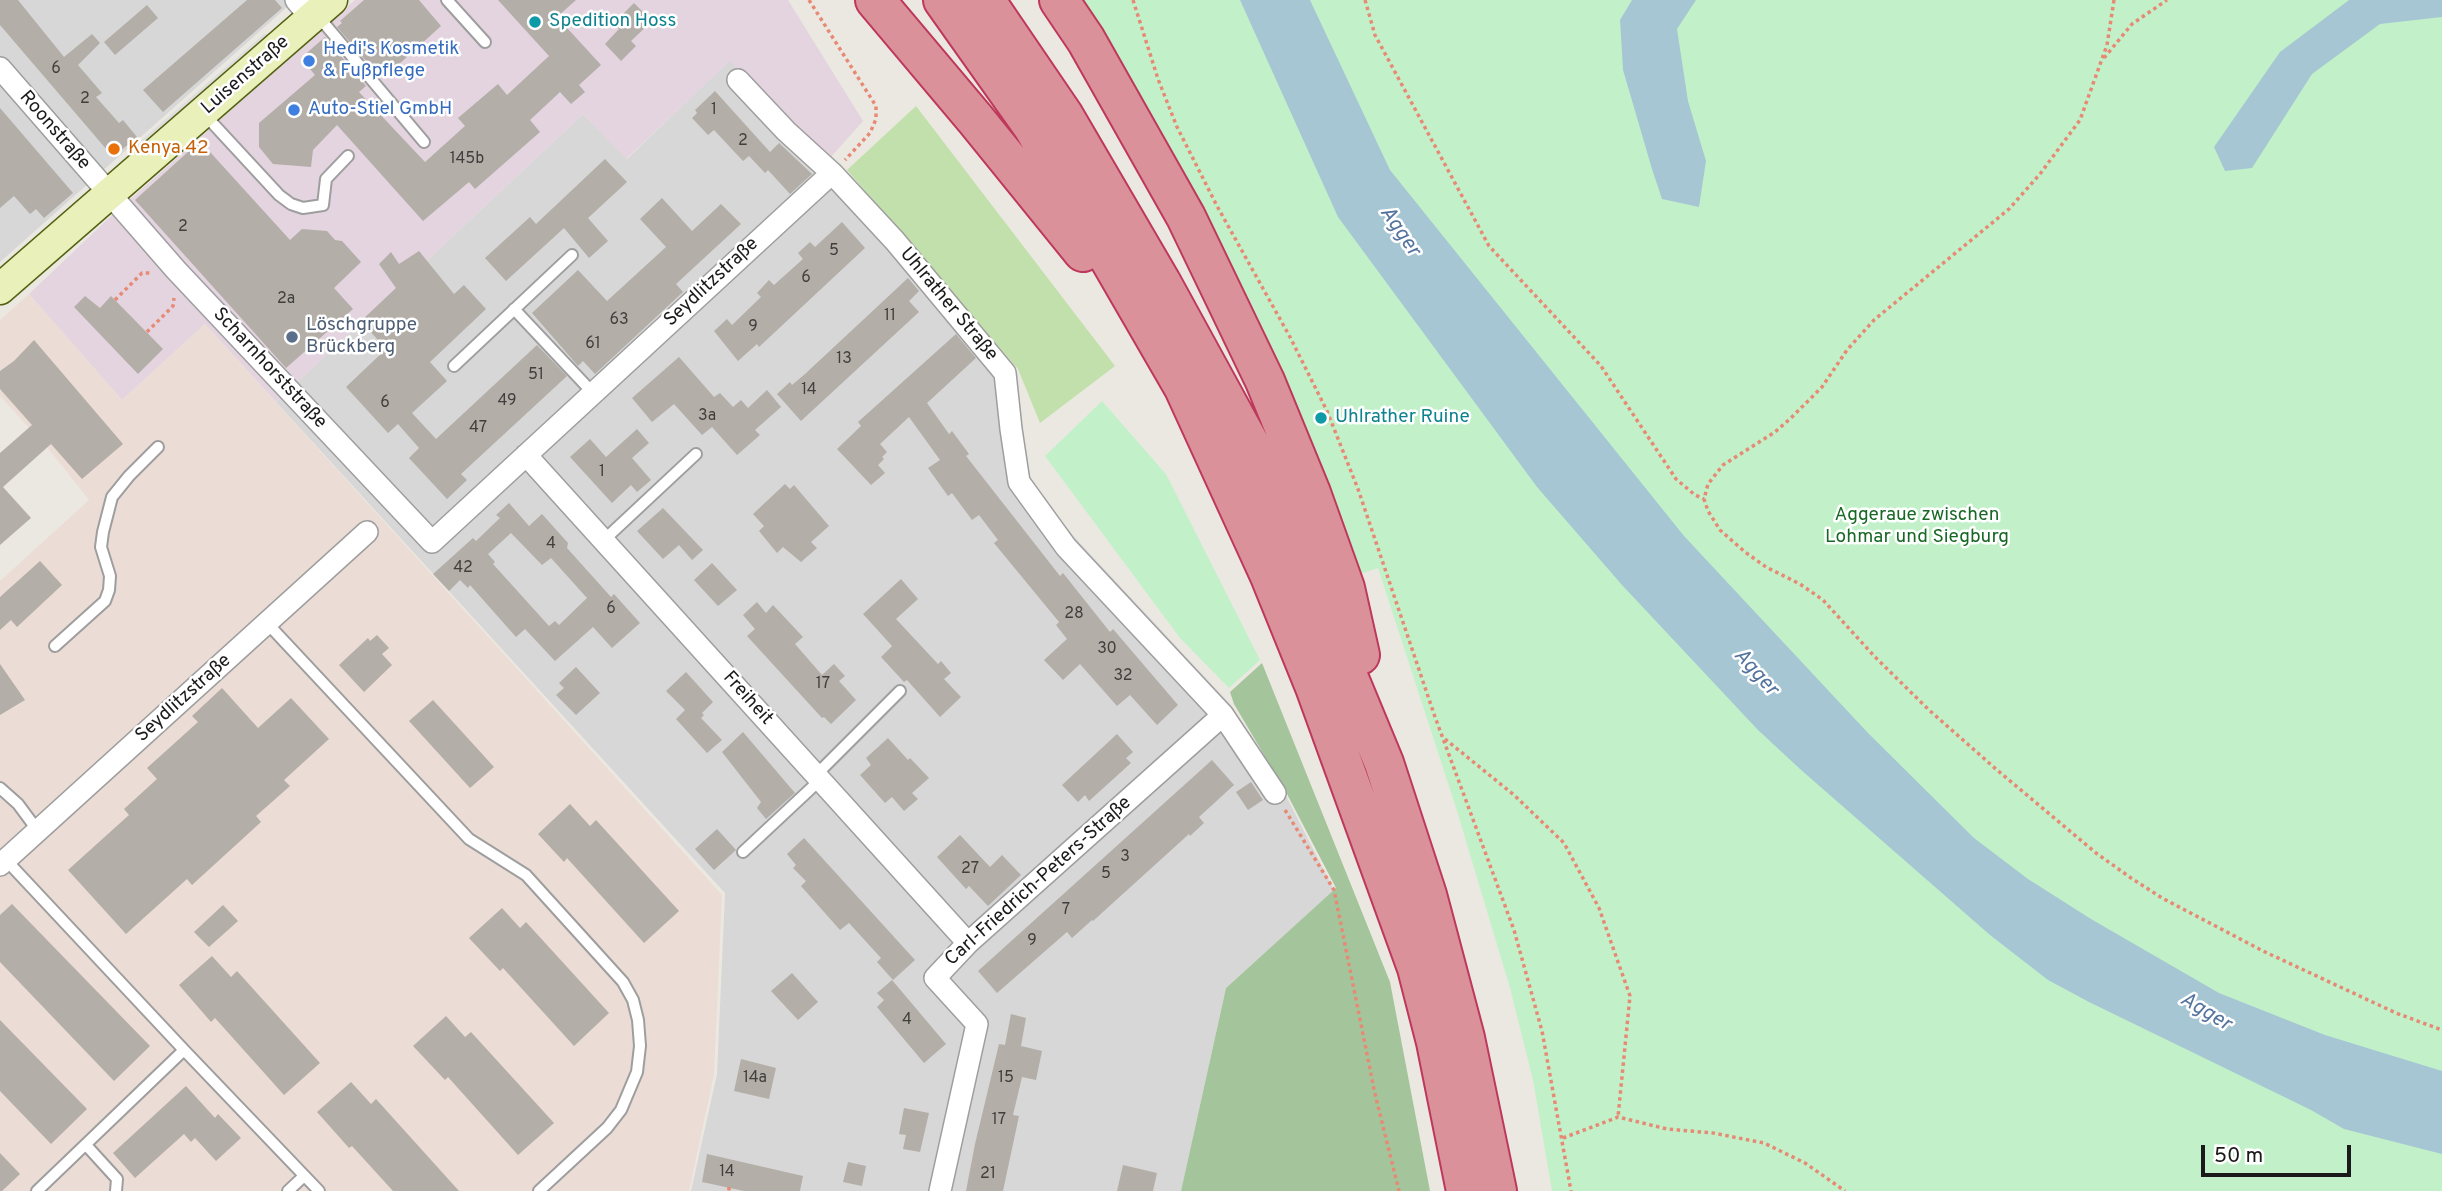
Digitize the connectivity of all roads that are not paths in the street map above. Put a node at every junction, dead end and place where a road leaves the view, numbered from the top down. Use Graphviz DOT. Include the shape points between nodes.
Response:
graph roads {
  1 [pos="447,0"];
  2 [pos="875,0"];
  3 [pos="943,0"];
  4 [pos="985,0"];
  5 [pos="1059,0"];
  6 [pos="314,8"];
  7 [pos="485,42"];
  8 [pos="0,68"];
  9 [pos="738,80"];
  10 [pos="203,113"];
  11 [pos="424,142"];
  12 [pos="348,156"];
  13 [pos="838,167"];
  14 [pos="109,194"];
  15 [pos="572,255"];
  16 [pos="0,289"];
  17 [pos="514,309"];
  18 [pos="454,366"];
  19 [pos="593,393"];
  20 [pos="158,447"];
  21 [pos="696,454"];
  22 [pos="526,455"];
  23 [pos="367,532"];
  24 [pos="604,540"];
  25 [pos="432,542"];
  26 [pos="1270,576"];
  27 [pos="267,623"];
  28 [pos="55,646"];
  29 [pos="900,691"];
  30 [pos="1223,715"];
  31 [pos="1384,763"];
  32 [pos="818,778"];
  33 [pos="0,788"];
  34 [pos="1275,793"];
  35 [pos="38,831"];
  36 [pos="743,852"];
  37 [pos="3,862"];
  38 [pos="968,943"];
  39 [pos="184,1051"];
  40 [pos="86,1144"];
  41 [pos="304,1176"];
  42 [pos="37,1191"];
  43 [pos="116,1191"];
  44 [pos="288,1191"];
  45 [pos="319,1191"];
  46 [pos="539,1191"];
  47 [pos="940,1191"];
  48 [pos="1466,1191"];
  49 [pos="1497,1191"];
  1 -- 7 [label="lane"];
  2 -- 26 [label="highway" via="1083,254 1225,510"];
  3 -- 26 [label="highway" via="1033,127 1184,388"];
  4 -- 31 [label="highway" via="1064,116 1258,459"];
  5 -- 31 [label="highway" via="1186,217 1265,380 1345,588"];
  6 -- 10 [label="main road, Luisenstraße"];
  6 -- 11 [label="lane"];
  8 -- 14 [label="street, Roonstraße"];
  9 -- 13 [label="street, Uhlrather Straße" via="786,131"];
  10 -- 12 [label="lane" via="279,195 303,208 323,205 326,179"];
  10 -- 14 [label="main road, Luisenstraße"];
  13 -- 19 [label="street, Seydlitzstraße"];
  13 -- 30 [label="street, Uhlrather Straße" via="1005,373 1019,482 1066,547"];
  14 -- 16 [label="main road, Luisenstraße"];
  14 -- 25 [label="street, Scharnhorststraße"];
  15 -- 17 [label="lane"];
  17 -- 18 [label="lane"];
  17 -- 19 [label="lane"];
  19 -- 22 [label="street, Seydlitzstraße"];
  20 -- 28 [label="lane" via="112,497 101,547 110,576 105,601"];
  21 -- 24 [label="lane"];
  22 -- 24 [label="street, Freiheit"];
  22 -- 25 [label="street, Seydlitzstraße"];
  23 -- 27 [label="street, Seydlitzstraße"];
  24 -- 32 [label="street, Freiheit"];
  26 -- 48 [label="highway" via="1417,968"];
  27 -- 35 [label="street, Seydlitzstraße"];
  27 -- 46 [label="lane" via="469,839 526,875 623,982 632,1000 639,1046 637,1072 625,1102 607,1128"];
  29 -- 32 [label="lane"];
  30 -- 34 [label="street, Uhlrather Straße"];
  30 -- 38 [label="street, Carl-Friedrich-Peters-Straße"];
  31 -- 49 [label="highway" via="1427,895 1465,1038"];
  32 -- 36 [label="lane"];
  32 -- 38 [label="street, Freiheit"];
  33 -- 35 [label="lane" via="19,804"];
  35 -- 37 [label="street, Seydlitzstraße"];
  37 -- 39 [label="lane"];
  38 -- 47 [label="street, Carl-Friedrich-Peters-Straße" via="935,978 977,1024"];
  39 -- 40 [label="lane"];
  39 -- 41 [label="lane"];
  40 -- 42 [label="lane"];
  40 -- 43 [label="lane" via="117,1179"];
  41 -- 44 [label="lane"];
  41 -- 45 [label="lane"];
}
